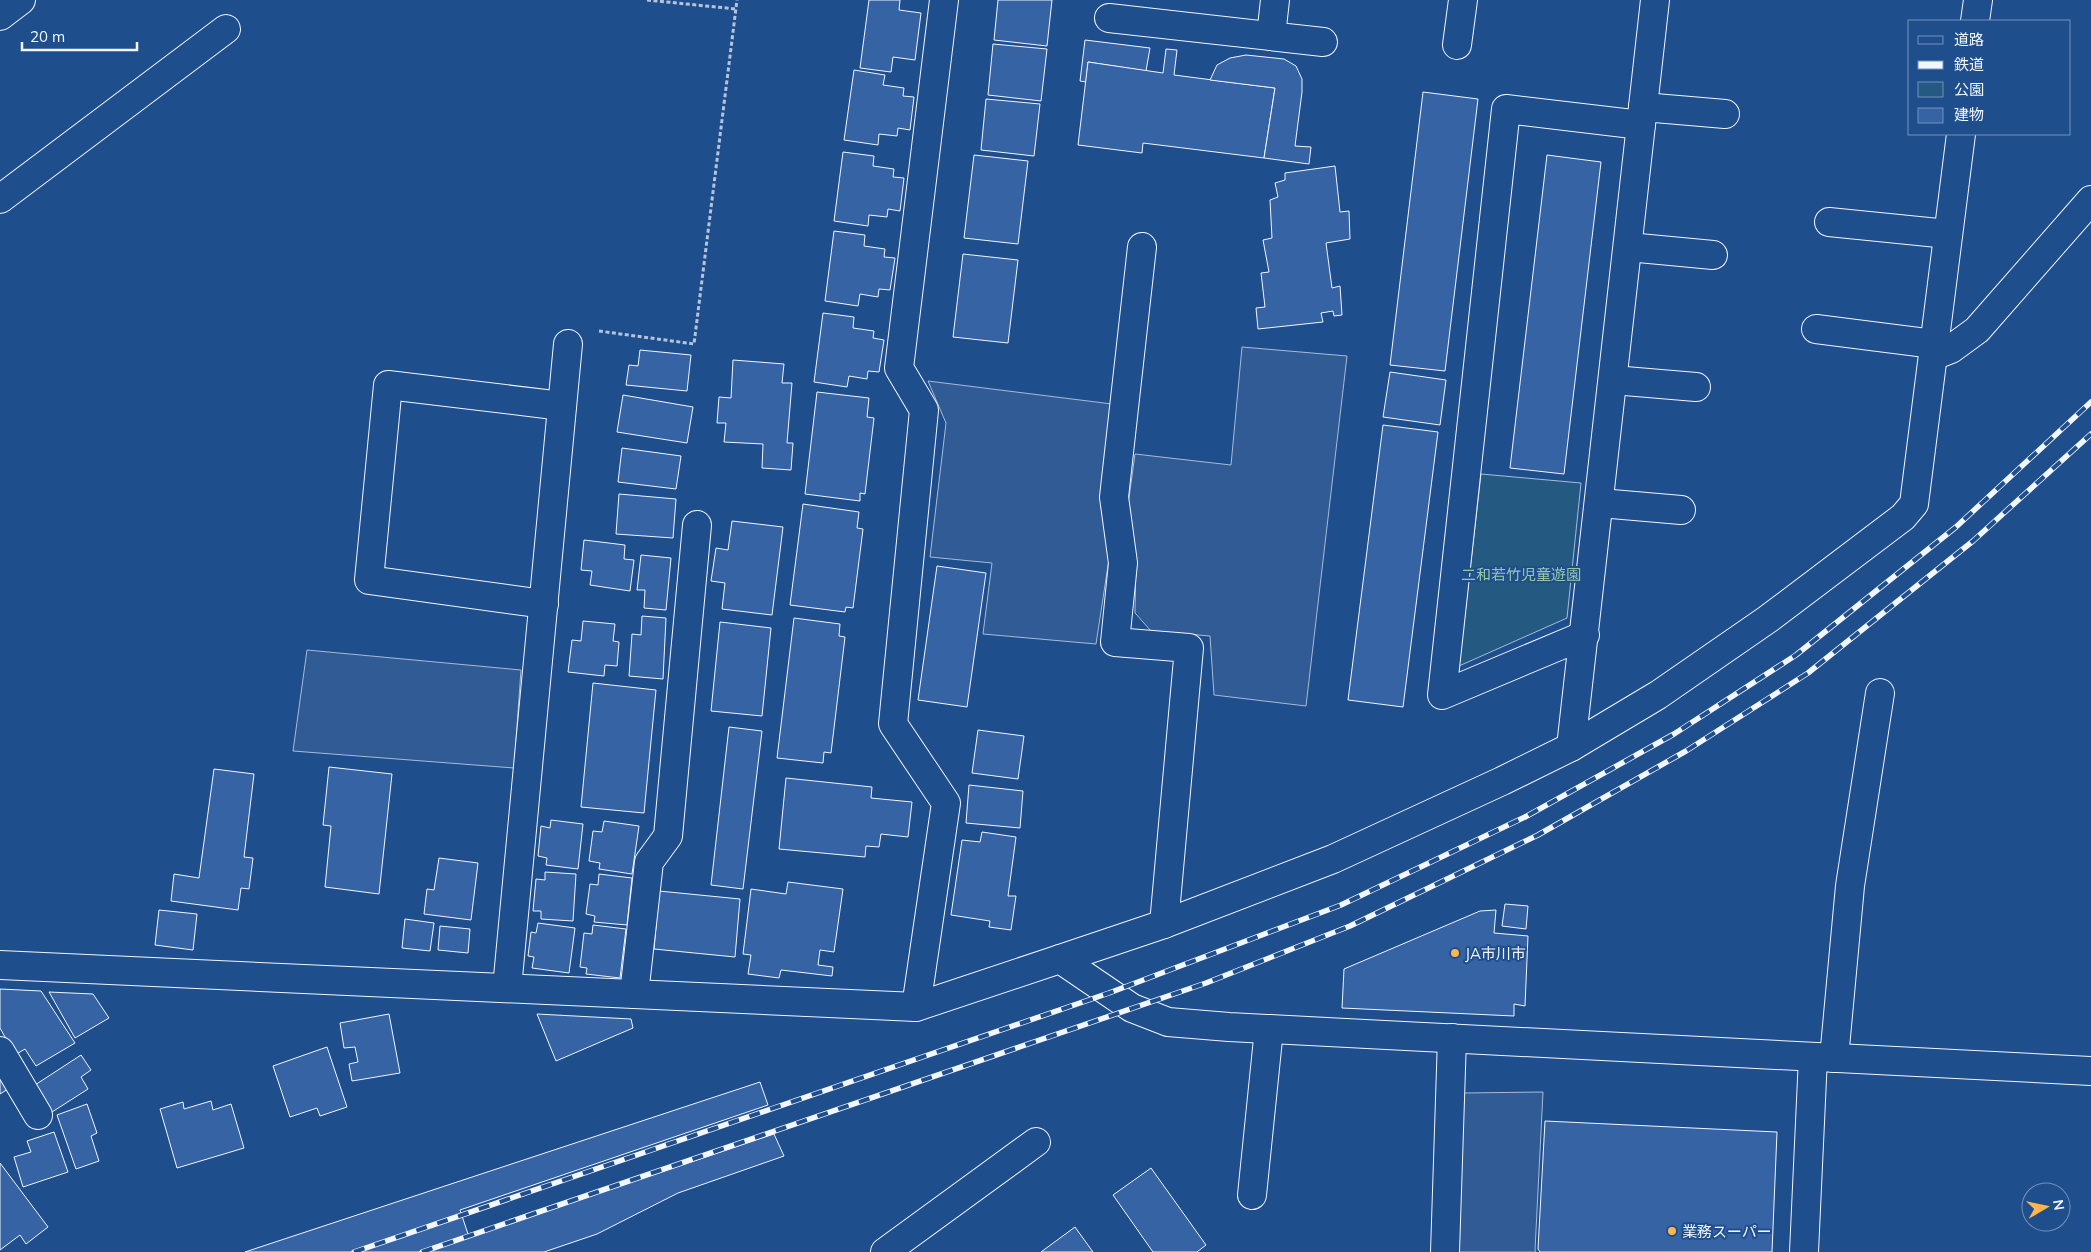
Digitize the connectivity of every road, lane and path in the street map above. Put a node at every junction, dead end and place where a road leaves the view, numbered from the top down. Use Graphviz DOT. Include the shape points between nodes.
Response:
graph roads {
  1 [pos="21,0"];
  2 [pos="647,0"];
  3 [pos="737,0"];
  4 [pos="944,0"];
  5 [pos="1276,0"];
  6 [pos="1463,0"];
  7 [pos="1655,0"];
  8 [pos="1978,0"];
  9 [pos="736,9"];
  10 [pos="0,16"];
  11 [pos="1109,18"];
  12 [pos="1975,20"];
  13 [pos="226,29"];
  14 [pos="1271,36"];
  15 [pos="1322,42"];
  16 [pos="1457,45"];
  17 [pos="1725,114"];
  18 [pos="1642,116"];
  19 [pos="1961,135"];
  20 [pos="0,199"];
  21 [pos="2091,200"];
  22 [pos="1830,222"];
  23 [pos="1948,234"];
  24 [pos="1142,247"];
  25 [pos="1628,247"];
  26 [pos="1714,255"];
  27 [pos="1816,329"];
  28 [pos="568,344"];
  29 [pos="1934,350"];
  30 [pos="1613,380"];
  31 [pos="1696,387"];
  32 [pos="562,406"];
  33 [pos="1600,503"];
  34 [pos="1681,510"];
  35 [pos="697,525"];
  36 [pos="544,604"];
  37 [pos="1585,634"];
  38 [pos="1880,693"];
  39 [pos="1571,747"];
  40 [pos="1164,924"];
  41 [pos="1060,959"];
  42 [pos="0,965"];
  43 [pos="507,988"];
  44 [pos="634,994"];
  45 [pos="916,1007"];
  46 [pos="1269,1029"];
  47 [pos="1452,1038"];
  48 [pos="0,1051"];
  49 [pos="1823,1057"];
  50 [pos="2091,1071"];
  51 [pos="38,1115"];
  52 [pos="1036,1142"];
  53 [pos="1252,1195"];
  54 [pos="885,1252"];
  55 [pos="1445,1252"];
  56 [pos="1804,1252"];
  1 -- 10 [label="street"];
  2 -- 9 [label="path"];
  3 -- 9 [label="path"];
  4 -- 45 [label="street" via="899,368 924,410 893,724 946,803"];
  5 -- 14 [label="street"];
  6 -- 16 [label="street"];
  7 -- 18 [label="street"];
  8 -- 12 [label="street"];
  9 -- 28 [label="path" via="694,344 572,328"];
  11 -- 14 [label="street"];
  13 -- 20 [label="street"];
  14 -- 15 [label="street"];
  17 -- 18 [label="street"];
  18 -- 25 [label="street"];
  18 -- 37 [label="street" via="1506,109 1442,695"];
  19 -- 23 [label="street"];
  21 -- 29 [label="street" via="1977,330 1951,349"];
  22 -- 23 [label="street"];
  23 -- 29 [label="street"];
  24 -- 40 [label="street" via="1114,497 1123,563 1115,642 1189,648"];
  25 -- 26 [label="street"];
  25 -- 30 [label="street"];
  27 -- 29 [label="street"];
  28 -- 32 [label="street"];
  29 -- 39 [label="street" via="1914,504 1903,517 1768,619 1658,695"];
  30 -- 31 [label="street"];
  30 -- 33 [label="street"];
  32 -- 36 [label="street"];
  32 -- 36 [label="street" via="388,385 369,580"];
  33 -- 34 [label="street"];
  33 -- 37 [label="street"];
  35 -- 44 [label="street" via="668,836 649,862"];
  36 -- 43 [label="street"];
  37 -- 39 [label="street"];
  38 -- 49 [label="street"];
  39 -- 40 [label="street" via="1333,860"];
  40 -- 41 [label="street"];
  41 -- 45 [label="street"];
  41 -- 46 [label="street" via="1132,1008 1168,1022"];
  42 -- 43 [label="street"];
  43 -- 44 [label="street"];
  44 -- 45 [label="street"];
  46 -- 47 [label="street"];
  46 -- 53 [label="street"];
  47 -- 49 [label="street"];
  47 -- 55 [label="street"];
  48 -- 51 [label="street"];
  49 -- 50 [label="street"];
  49 -- 56 [label="street"];
  52 -- 54 [label="street"];
}
